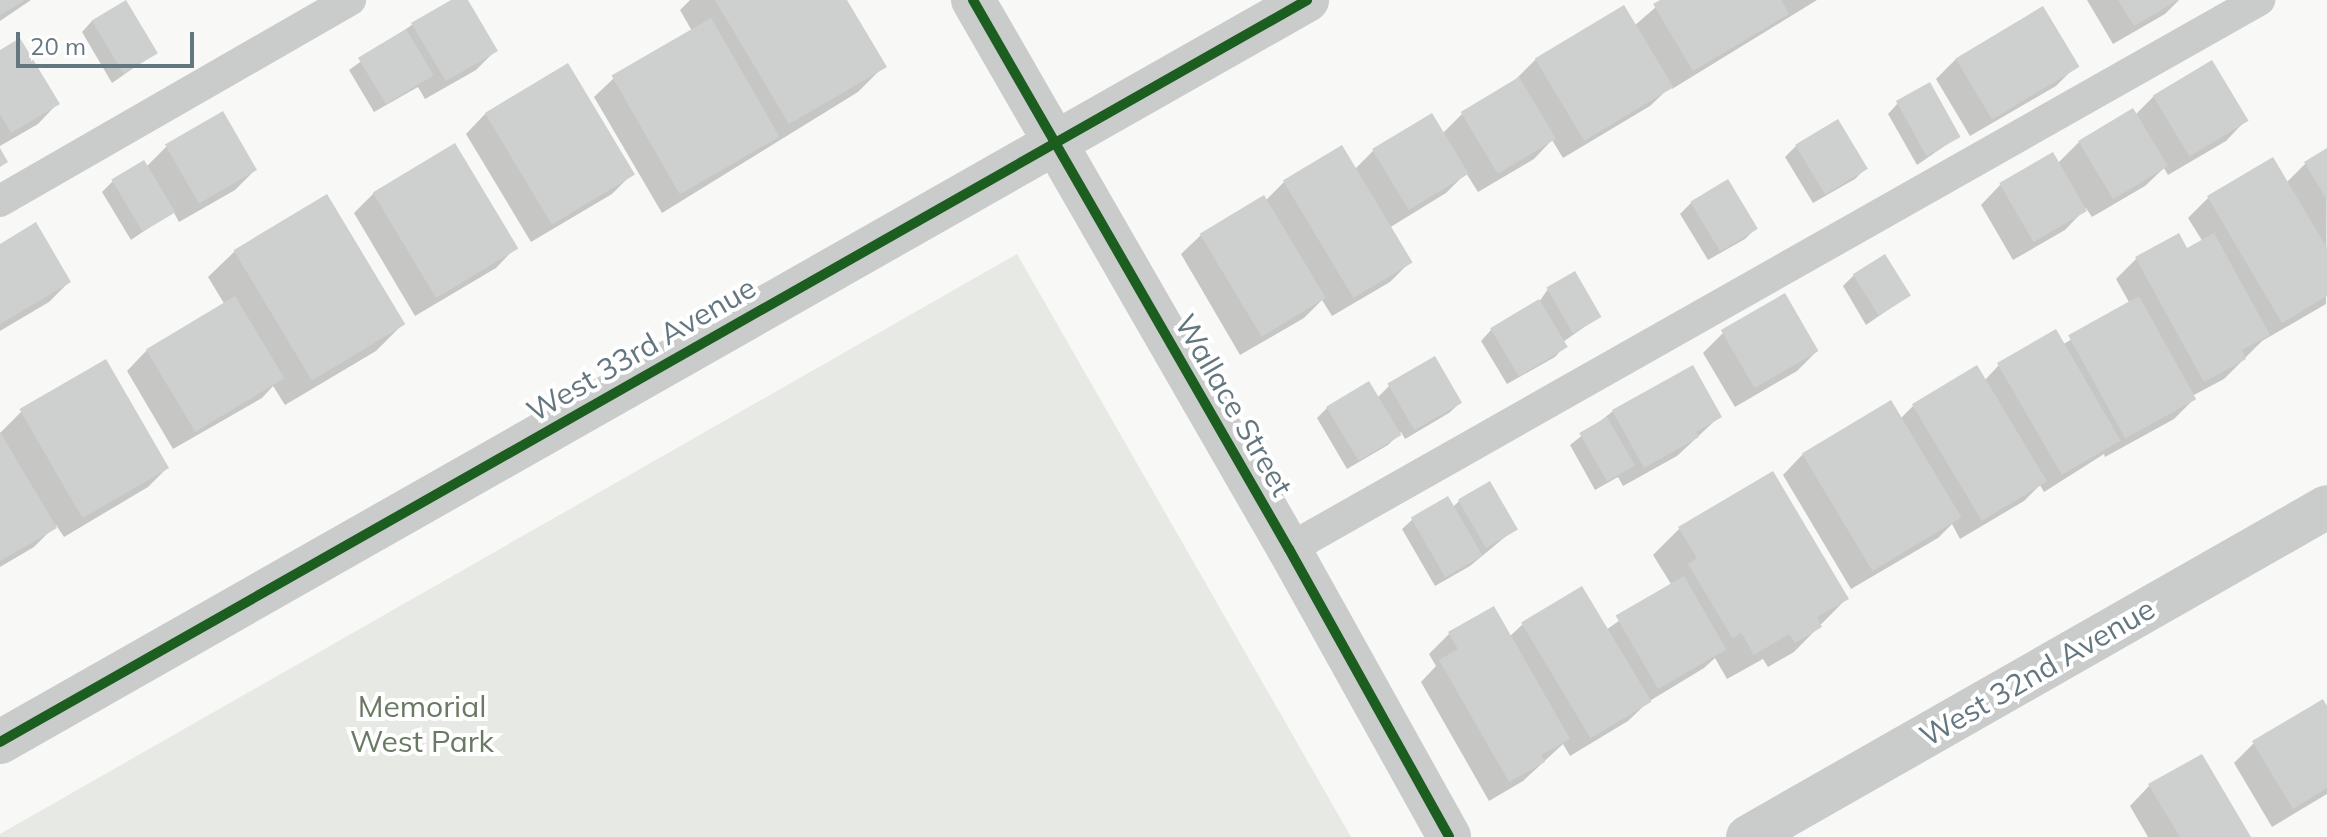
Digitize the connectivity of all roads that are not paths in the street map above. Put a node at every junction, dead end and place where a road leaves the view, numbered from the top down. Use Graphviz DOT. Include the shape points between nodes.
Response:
graph roads {
  1 [pos="350,0"];
  2 [pos="973,0"];
  3 [pos="1307,0"];
  4 [pos="2259,0"];
  5 [pos="1054,143"];
  6 [pos="0,201"];
  7 [pos="2327,507"];
  8 [pos="1289,549"];
  9 [pos="0,742"];
  10 [pos="1449,837"];
  11 [pos="1748,837"];
  1 -- 6 [label="lane"];
  2 -- 5 [label="street, Wallace Street"];
  3 -- 5 [label="street, West 33rd Avenue"];
  4 -- 8 [label="lane"];
  5 -- 8 [label="street, Wallace Street"];
  5 -- 9 [label="street, West 33rd Avenue"];
  7 -- 11 [label="street, West 32nd Avenue"];
  8 -- 10 [label="street, Wallace Street"];
}
